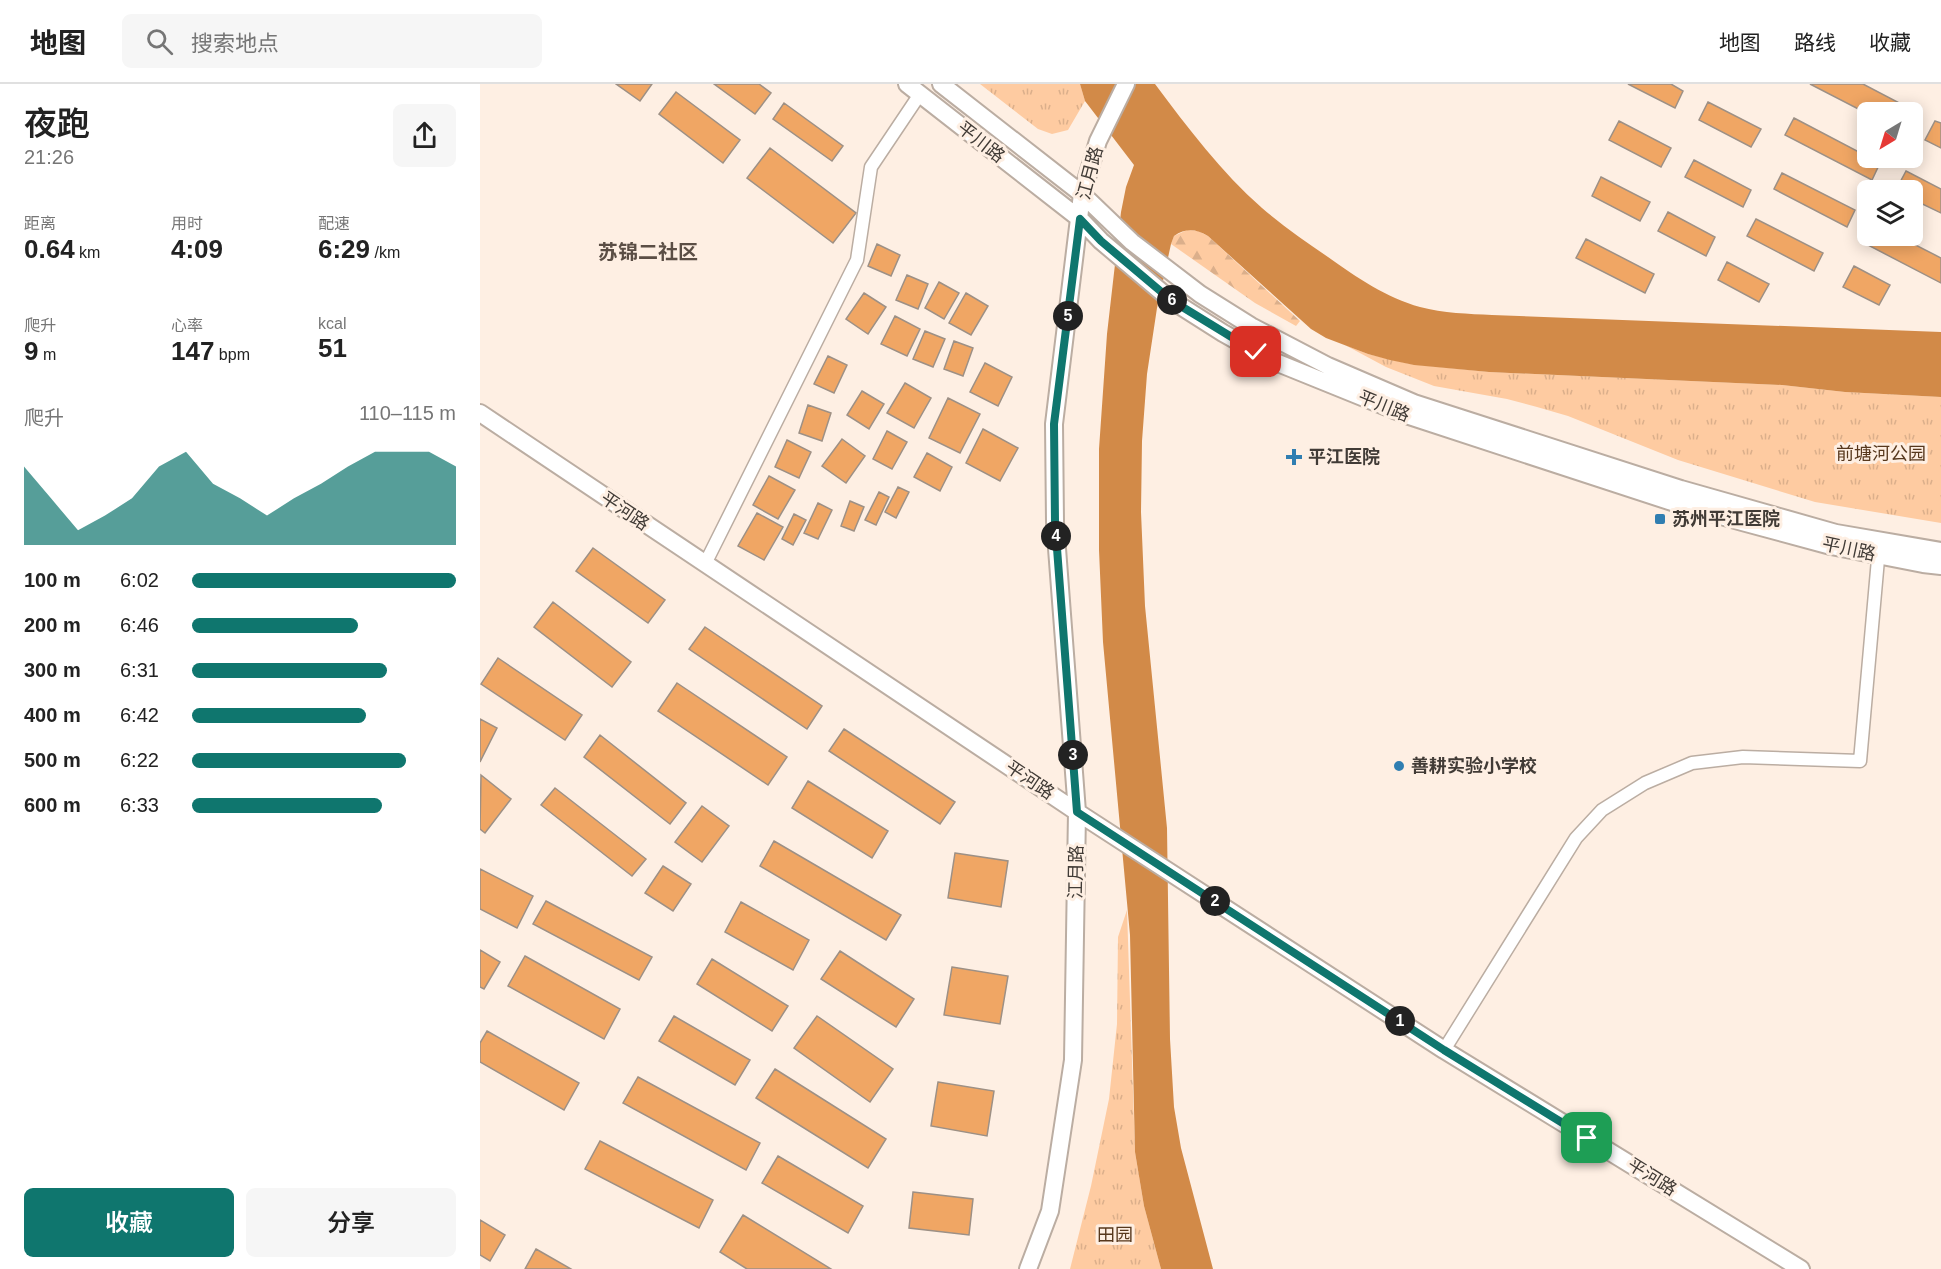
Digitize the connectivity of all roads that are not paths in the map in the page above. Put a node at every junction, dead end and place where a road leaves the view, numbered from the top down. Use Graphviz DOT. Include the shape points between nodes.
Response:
graph roads {
  1 [pos="941,84"];
  2 [pos="1126,84"];
  3 [pos="914,89"];
  4 [pos="1082,194"];
  5 [pos="1080,219"];
  6 [pos="480,413"];
  7 [pos="1879,548"];
  8 [pos="1941,551"];
  9 [pos="705,564"];
  10 [pos="1941,566"];
  11 [pos="1077,812"];
  12 [pos="1444,1050"];
  13 [pos="1028,1269"];
  14 [pos="1801,1269"];
  1 -- 4 [label="street, 平川路"];
  2 -- 4 [label="street, 江月路" via="1098,141"];
  3 -- 5 [label="street, 平川路"];
  3 -- 9 [label="street" via="871,167 857,260"];
  4 -- 5 [label="street, 江月路"];
  4 -- 7 [label="street, 平川路" via="1131,242 1212,302 1328,366 1414,403 1714,500"];
  5 -- 7 [label="street, 平川路" via="1171,300 1273,361 1428,424 1675,503 1797,537"];
  5 -- 11 [label="street, 江月路" via="1054,424 1055,522"];
  6 -- 9 [label="street, 平河路"];
  7 -- 8 [label="street, 平川路"];
  7 -- 10 [label="street, 平川路"];
  7 -- 12 [label="street" via="1860,761 1743,757 1692,763 1645,783 1602,810 1576,838"];
  9 -- 11 [label="street, 平河路"];
  11 -- 12 [label="street, 平河路"];
  11 -- 13 [label="street, 江月路" via="1073,1060 1050,1211"];
  12 -- 14 [label="street, 平河路"];
}
